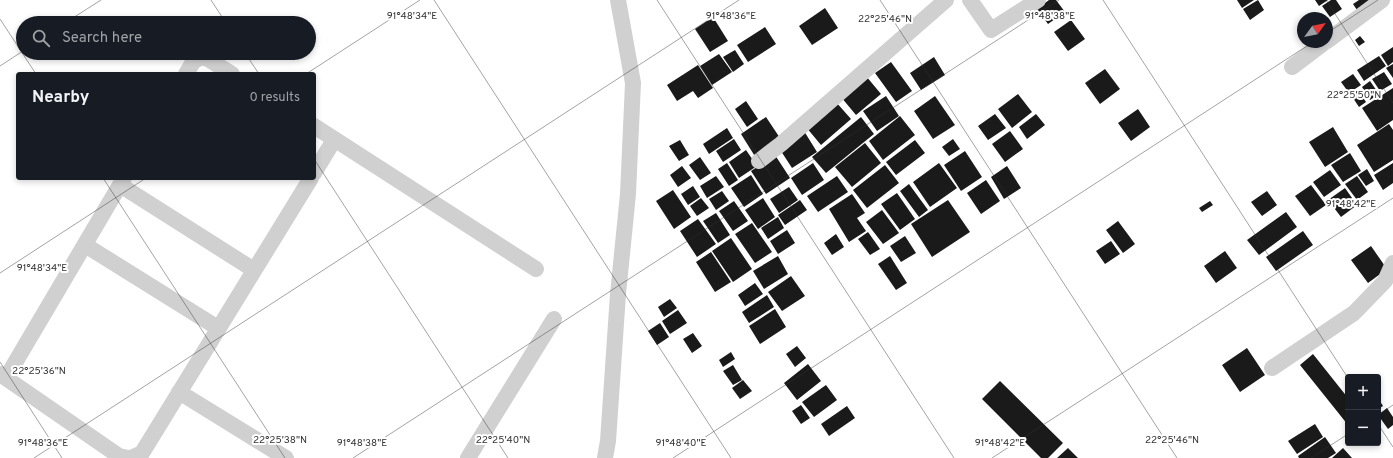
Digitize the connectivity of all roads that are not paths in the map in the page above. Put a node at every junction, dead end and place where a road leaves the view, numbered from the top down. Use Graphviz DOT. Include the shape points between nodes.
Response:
graph roads {
  1 [pos="618,0"];
  2 [pos="946,0"];
  3 [pos="970,0"];
  4 [pos="1038,0"];
  5 [pos="1382,0"];
  6 [pos="1333,36"];
  7 [pos="1317,48"];
  8 [pos="196,60"];
  9 [pos="210,60"];
  10 [pos="1292,67"];
  11 [pos="187,72"];
  12 [pos="229,72"];
  13 [pos="316,127"];
  14 [pos="334,140"];
  15 [pos="759,161"];
  16 [pos="316,170"];
  17 [pos="310,180"];
  18 [pos="122,182"];
  19 [pos="85,245"];
  20 [pos="1393,263"];
  21 [pos="536,269"];
  22 [pos="254,270"];
  23 [pos="554,319"];
  24 [pos="218,328"];
  25 [pos="1272,368"];
  26 [pos="3,376"];
  27 [pos="179,392"];
  28 [pos="128,458"];
  29 [pos="132,458"];
  30 [pos="286,458"];
  31 [pos="468,458"];
  32 [pos="605,458"];
  1 -- 32 [label="street" via="633,83 628,194"];
  2 -- 15 [label="street"];
  3 -- 4 [label="street" via="991,30"];
  5 -- 6 [label="street"];
  7 -- 10 [label="street"];
  8 -- 11 [label="street"];
  9 -- 12 [label="street"];
  13 -- 14 [label="street"];
  14 -- 16 [label="street"];
  14 -- 21 [label="street"];
  17 -- 22 [label="street"];
  18 -- 19 [label="street"];
  18 -- 22 [label="street"];
  19 -- 24 [label="street"];
  19 -- 26 [label="street"];
  20 -- 25 [label="street" via="1385,281 1354,314"];
  22 -- 24 [label="street"];
  23 -- 31 [label="street"];
  24 -- 27 [label="street"];
  26 -- 28 [label="street" via="119,456"];
  27 -- 29 [label="street" via="142,453"];
  27 -- 30 [label="street"];
}
